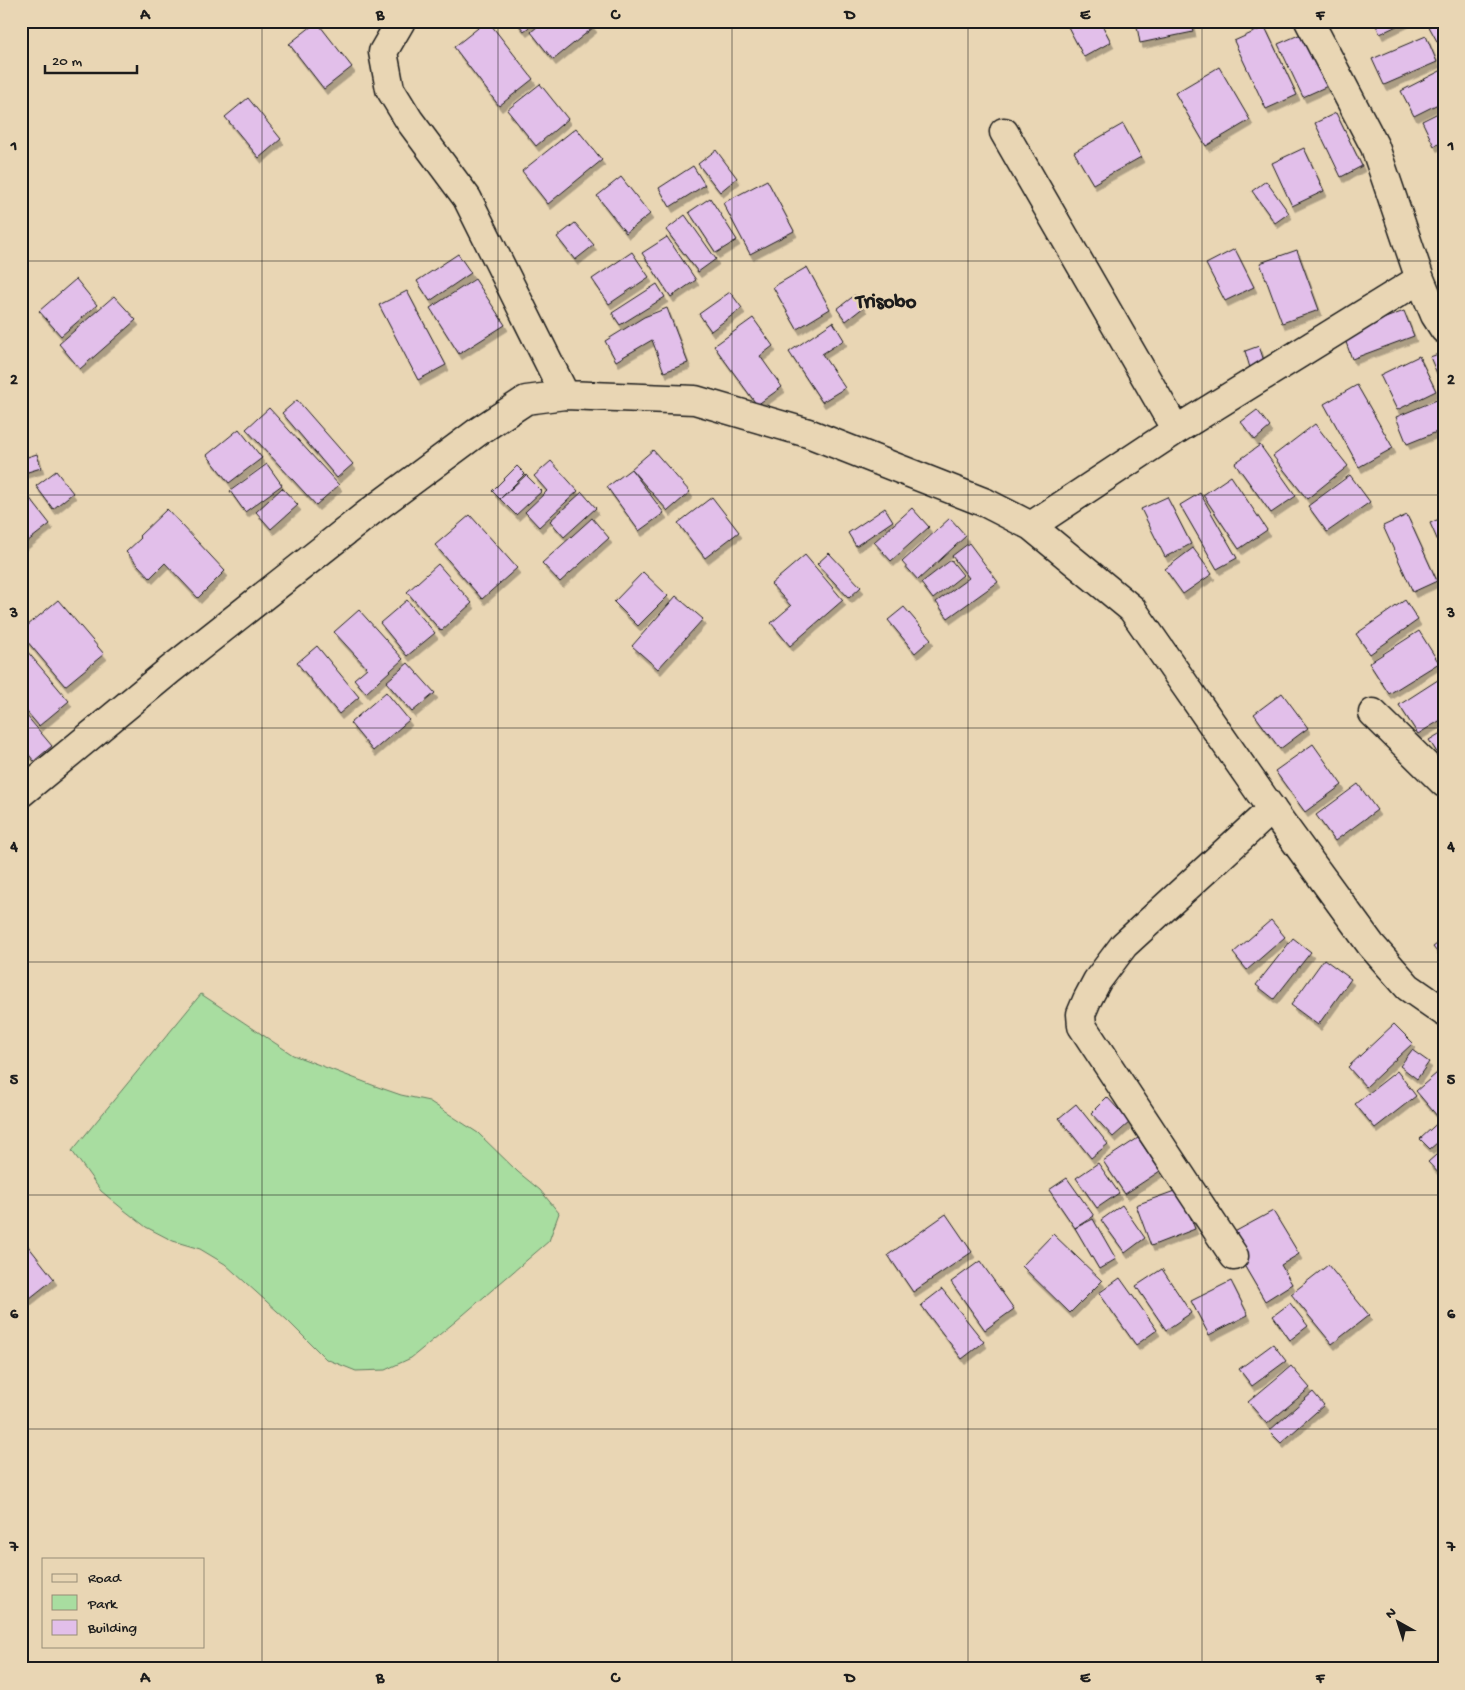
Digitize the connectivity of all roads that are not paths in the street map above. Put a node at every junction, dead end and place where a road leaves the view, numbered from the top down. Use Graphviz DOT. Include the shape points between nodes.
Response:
graph roads {
  1 [pos="401,21"];
  2 [pos="1309,21"];
  3 [pos="1004,132"];
  4 [pos="1420,279"];
  5 [pos="1444,330"];
  6 [pos="565,395"];
  7 [pos="1176,430"];
  8 [pos="1031,526"];
  9 [pos="1373,713"];
  10 [pos="1444,783"];
  11 [pos="21,793"];
  12 [pos="1272,809"];
  13 [pos="1444,1012"];
  14 [pos="1234,1256"];
  1 -- 6 [label="street" via="383,52 390,89 467,198"];
  2 -- 4 [label="street" via="1375,147"];
  3 -- 7 [label="street"];
  4 -- 5 [label="street"];
  4 -- 7 [label="street"];
  6 -- 8 [label="street" via="695,400 808,433 986,503"];
  6 -- 11 [label="street" via="526,400 479,431 370,512"];
  7 -- 8 [label="street"];
  8 -- 12 [label="street" via="1132,609"];
  9 -- 10 [label="street"];
  12 -- 13 [label="street" via="1371,945 1408,987"];
  12 -- 14 [label="street" via="1124,945 1097,981 1082,1014 1082,1026"];
}
